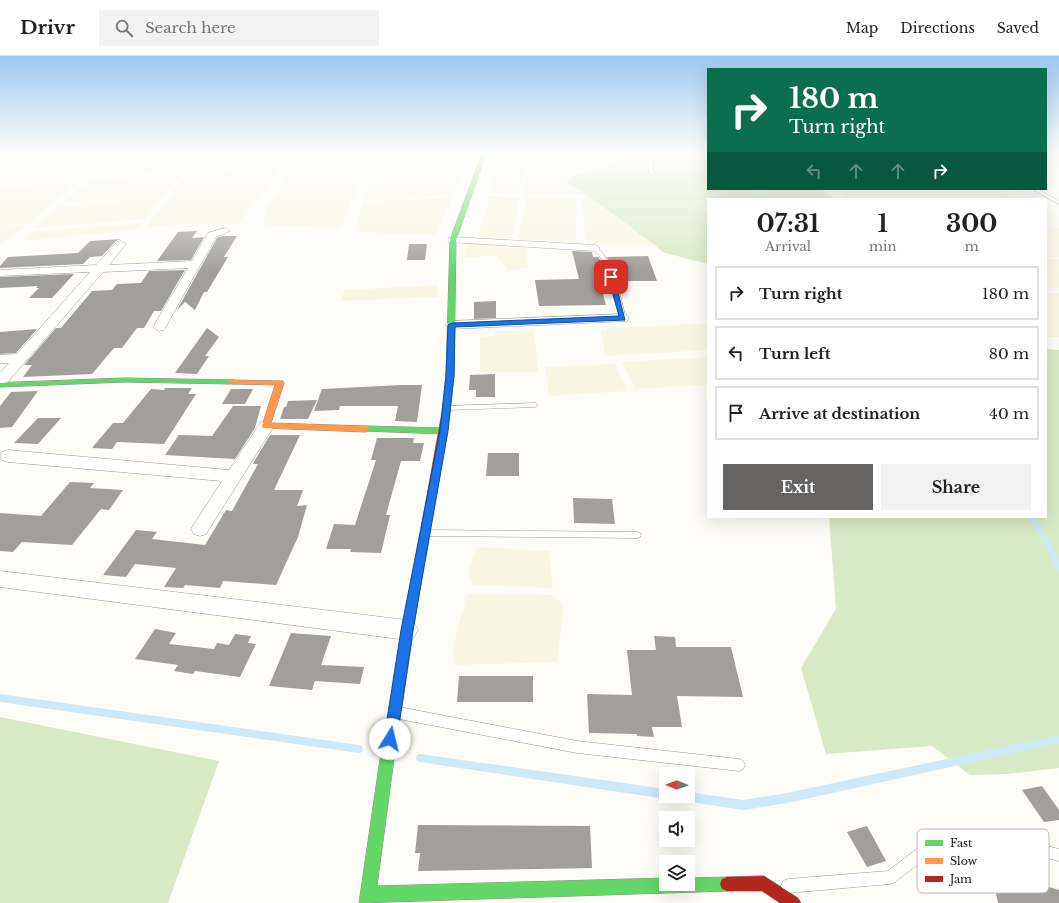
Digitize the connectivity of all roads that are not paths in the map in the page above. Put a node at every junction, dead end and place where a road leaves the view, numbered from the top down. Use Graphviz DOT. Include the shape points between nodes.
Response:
graph roads {
  1 [pos="470,194"];
  2 [pos="1042,194"];
  3 [pos="1059,204"];
  4 [pos="225,231"];
  5 [pos="453,240"];
  6 [pos="121,244"];
  7 [pos="595,248"];
  8 [pos="195,264"];
  9 [pos="98,269"];
  10 [pos="0,273"];
  11 [pos="622,318"];
  12 [pos="452,325"];
  13 [pos="159,327"];
  14 [pos="22,358"];
  15 [pos="0,360"];
  16 [pos="0,383"];
  17 [pos="534,405"];
  18 [pos="446,408"];
  19 [pos="266,426"];
  20 [pos="444,431"];
  21 [pos="8,456"];
  22 [pos="234,476"];
  23 [pos="200,529"];
  24 [pos="425,533"];
  25 [pos="638,535"];
  26 [pos="0,579"];
  27 [pos="407,630"];
  28 [pos="394,712"];
  29 [pos="739,765"];
  30 [pos="1049,852"];
  31 [pos="1059,855"];
  32 [pos="917,857"];
  33 [pos="772,888"];
  34 [pos="369,894"];
  35 [pos="603,896"];
  36 [pos="367,903"];
  37 [pos="793,903"];
  1 -- 5 [label="street"];
  2 -- 3 [label="lane"];
  4 -- 8 [label="street" via="212,235"];
  5 -- 7 [label="street"];
  5 -- 12 [label="street"];
  6 -- 9 [label="street"];
  7 -- 11 [label="lane" via="601,252 607,264"];
  8 -- 9 [label="street"];
  8 -- 13 [label="street"];
  9 -- 10 [label="street"];
  9 -- 14 [label="street"];
  11 -- 12 [label="street"];
  12 -- 18 [label="street"];
  14 -- 15 [label="street"];
  14 -- 16 [label="street"];
  16 -- 19 [label="street" via="125,380 280,383"];
  17 -- 18 [label="lane"];
  18 -- 20 [label="street"];
  19 -- 20 [label="street"];
  19 -- 22 [label="street"];
  20 -- 24 [label="street"];
  21 -- 22 [label="street"];
  22 -- 23 [label="street"];
  24 -- 25 [label="lane"];
  24 -- 27 [label="street"];
  26 -- 27 [label="street"];
  27 -- 28 [label="street"];
  28 -- 29 [label="lane" via="577,747"];
  28 -- 34 [label="street"];
  30 -- 31 [label="lane"];
  32 -- 33 [label="lane" via="890,877"];
  33 -- 35 [label="street" via="764,883"];
  33 -- 37 [label="street"];
  34 -- 35 [label="street"];
  34 -- 36 [label="street"];
}
